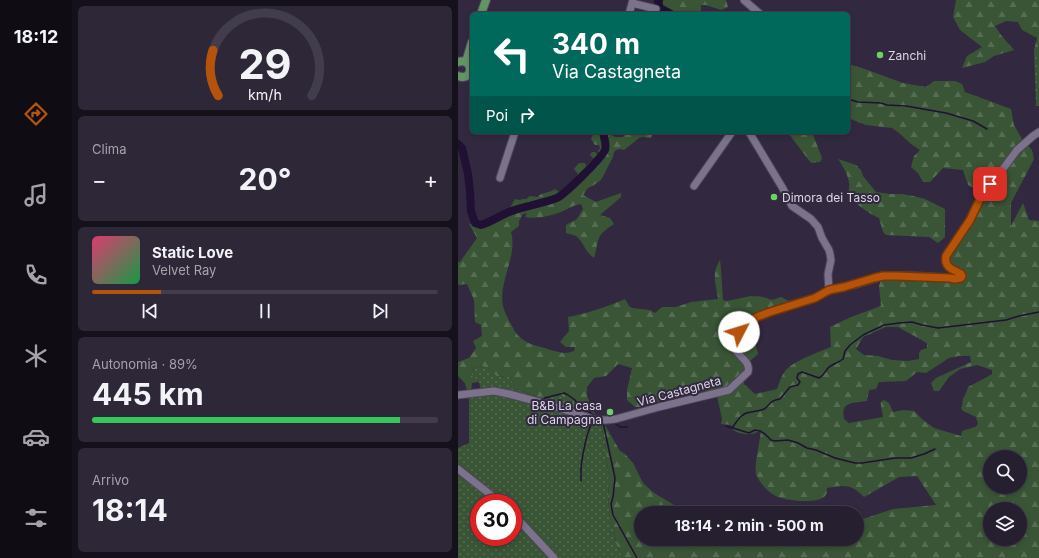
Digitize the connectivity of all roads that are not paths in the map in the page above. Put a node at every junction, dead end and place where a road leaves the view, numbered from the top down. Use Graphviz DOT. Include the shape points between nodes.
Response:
graph roads {
  1 [pos="486,0"];
  2 [pos="744,0"];
  3 [pos="632,1"];
  4 [pos="656,9"];
  5 [pos="482,12"];
  6 [pos="629,12"];
  7 [pos="759,12"];
  8 [pos="470,46"];
  9 [pos="462,62"];
  10 [pos="470,73"];
  11 [pos="459,79"];
  12 [pos="1039,132"];
  13 [pos="514,134"];
  14 [pos="731,134"];
  15 [pos="750,134"];
  16 [pos="500,178"];
  17 [pos="694,186"];
  18 [pos="829,290"];
  19 [pos="458,395"];
  20 [pos="458,469"];
  21 [pos="490,494"];
  22 [pos="522,524"];
  23 [pos="554,558"];
  1 -- 5 [label="main road"];
  2 -- 7 [label="street"];
  3 -- 4 [label="street"];
  3 -- 6 [label="street"];
  8 -- 9 [label="main road"];
  9 -- 10 [label="main road" via="470,67"];
  10 -- 11 [label="main road"];
  12 -- 18 [label="street, Via Castagneta" via="1017,150 998,178 990,184 946,256 947,265 961,274 961,278 883,276"];
  13 -- 16 [label="street"];
  14 -- 17 [label="street"];
  15 -- 18 [label="street" via="792,206 812,219 818,227 830,254"];
  18 -- 19 [label="street, Via Castagneta" via="815,298 757,317 746,325 735,337 734,345 736,352 748,364 749,370 729,390 718,394 606,420 596,420 494,391"];
  20 -- 21 [label="street"];
  22 -- 23 [label="street"];
}
